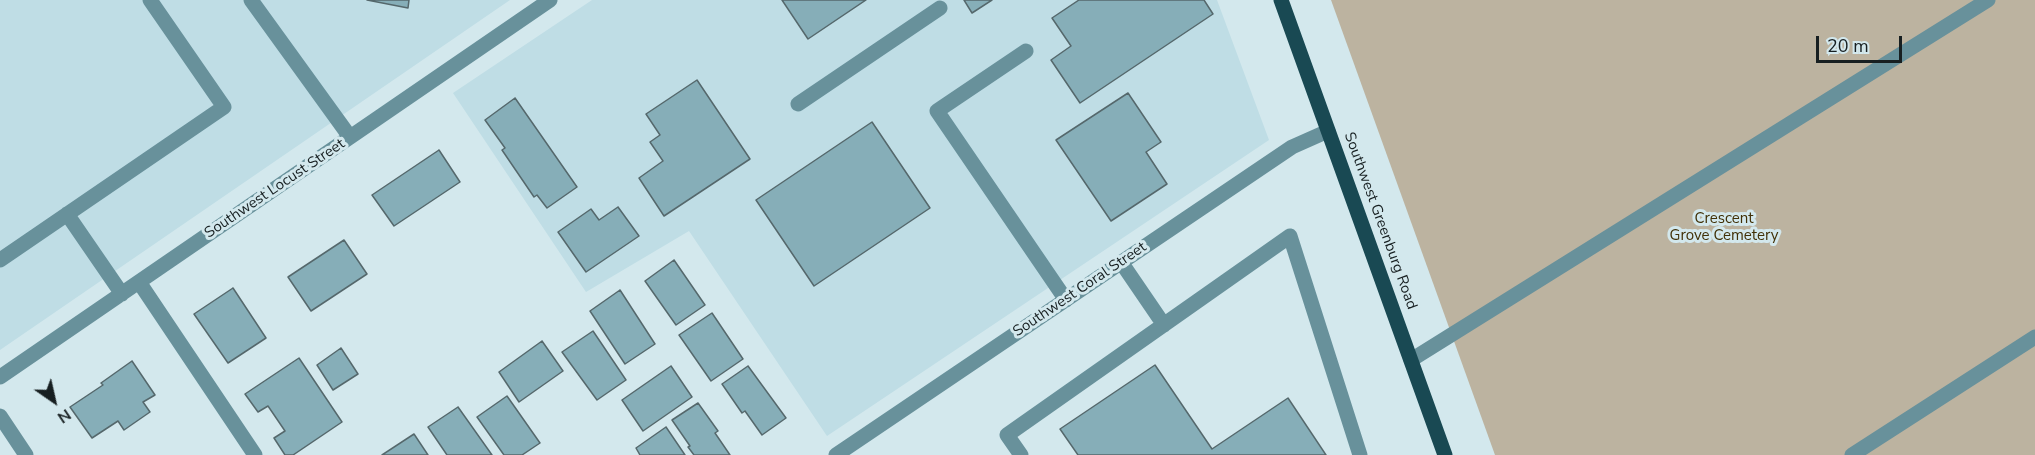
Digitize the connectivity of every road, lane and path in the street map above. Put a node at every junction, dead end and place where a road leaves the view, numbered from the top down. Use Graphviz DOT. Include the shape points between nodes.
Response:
graph roads {
  1 [pos="150,0"];
  2 [pos="251,0"];
  3 [pos="550,0"];
  4 [pos="1988,0"];
  5 [pos="1283,1"];
  6 [pos="940,8"];
  7 [pos="1026,51"];
  8 [pos="798,104"];
  9 [pos="1328,131"];
  10 [pos="350,137"];
  11 [pos="67,213"];
  12 [pos="0,260"];
  13 [pos="1121,262"];
  14 [pos="139,282"];
  15 [pos="122,294"];
  16 [pos="1066,300"];
  17 [pos="1164,325"];
  18 [pos="2035,337"];
  19 [pos="1411,360"];
  20 [pos="0,377"];
  21 [pos="0,416"];
  22 [pos="26,455"];
  23 [pos="255,455"];
  24 [pos="836,455"];
  25 [pos="1021,455"];
  26 [pos="1360,455"];
  27 [pos="1445,455"];
  28 [pos="1852,455"];
  1 -- 11 [label="street" via="224,107"];
  2 -- 10 [label="street"];
  3 -- 10 [label="street, Southwest Locust Street"];
  4 -- 19 [label="street"];
  5 -- 9 [label="main road, Southwest Greenburg Road"];
  6 -- 8 [label="street"];
  7 -- 16 [label="street" via="937,111"];
  9 -- 13 [label="street, Southwest Coral Street" via="1292,147"];
  9 -- 19 [label="main road, Southwest Greenburg Road"];
  10 -- 14 [label="street, Southwest Locust Street"];
  11 -- 12 [label="street"];
  11 -- 15 [label="street"];
  13 -- 16 [label="street, Southwest Coral Street"];
  13 -- 17 [label="street"];
  14 -- 15 [label="street, Southwest Locust Street"];
  14 -- 23 [label="street"];
  15 -- 20 [label="street, Southwest Locust Street"];
  16 -- 24 [label="street, Southwest Coral Street"];
  17 -- 25 [label="street" via="1007,435"];
  17 -- 26 [label="street" via="1290,236"];
  18 -- 28 [label="street"];
  19 -- 27 [label="main road, Southwest Greenburg Road"];
  21 -- 22 [label="street"];
}
